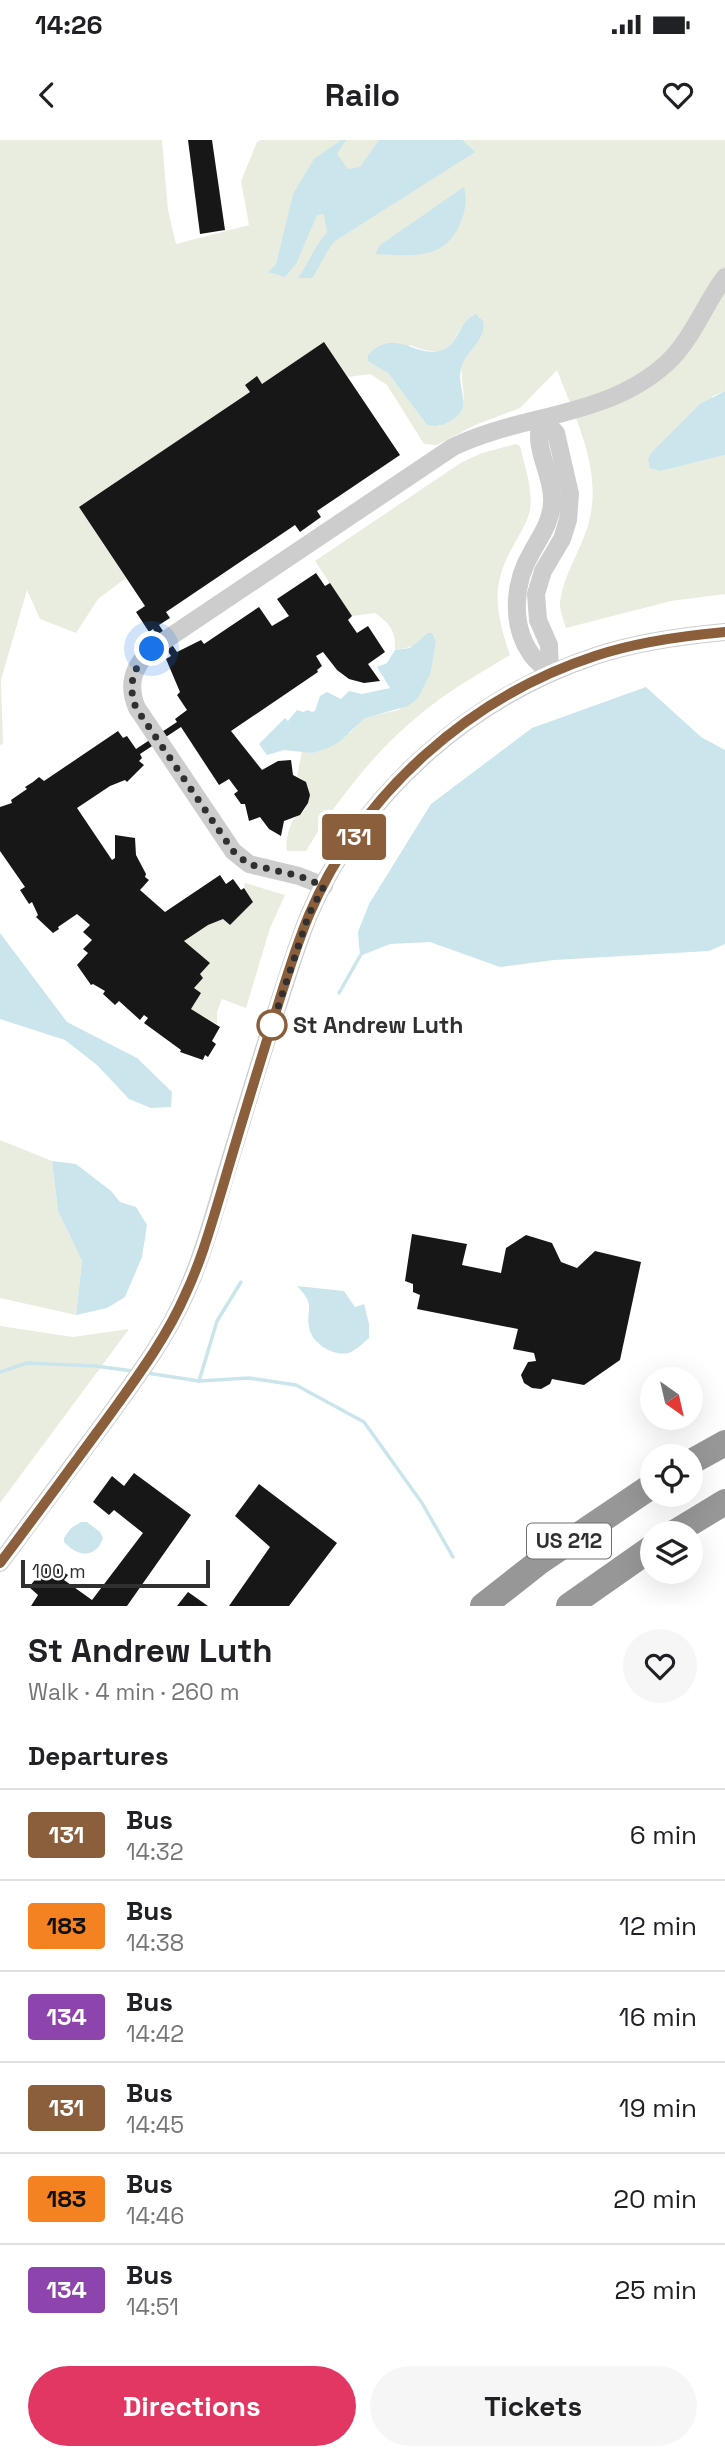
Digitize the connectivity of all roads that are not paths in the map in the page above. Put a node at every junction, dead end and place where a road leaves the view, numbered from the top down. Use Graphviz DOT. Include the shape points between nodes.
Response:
graph roads {
  1 [pos="725,276"];
  2 [pos="543,419"];
  3 [pos="725,632"];
  4 [pos="550,673"];
  5 [pos="324,886"];
  6 [pos="725,1443"];
  7 [pos="703,1455"];
  8 [pos="640,1494"];
  9 [pos="725,1502"];
  10 [pos="694,1521"];
  11 [pos="640,1556"];
  12 [pos="0,1563"];
  13 [pos="595,1587"];
  14 [pos="484,1604"];
  15 [pos="569,1606"];
  16 [pos="576,1606"];
  1 -- 2 [label="street" via="686,341 659,370 627,392"];
  2 -- 4 [label="street" via="539,435 552,506 523,570 517,608 531,654"];
  2 -- 5 [label="street" via="453,447 152,649 137,666 131,687 136,708 233,851 248,864"];
  3 -- 4 [label="street" via="644,643"];
  4 -- 5 [label="street" via="505,696 425,754 359,828"];
  5 -- 12 [label="street" via="292,961 198,1263 176,1315 134,1382"];
  6 -- 7 [label="highway"];
  8 -- 14 [label="highway, US 212"];
  9 -- 10 [label="highway"];
  11 -- 13 [label="highway, US 212"];
  13 -- 15 [label="highway, US 212"];
  13 -- 16 [label="highway"];
}
